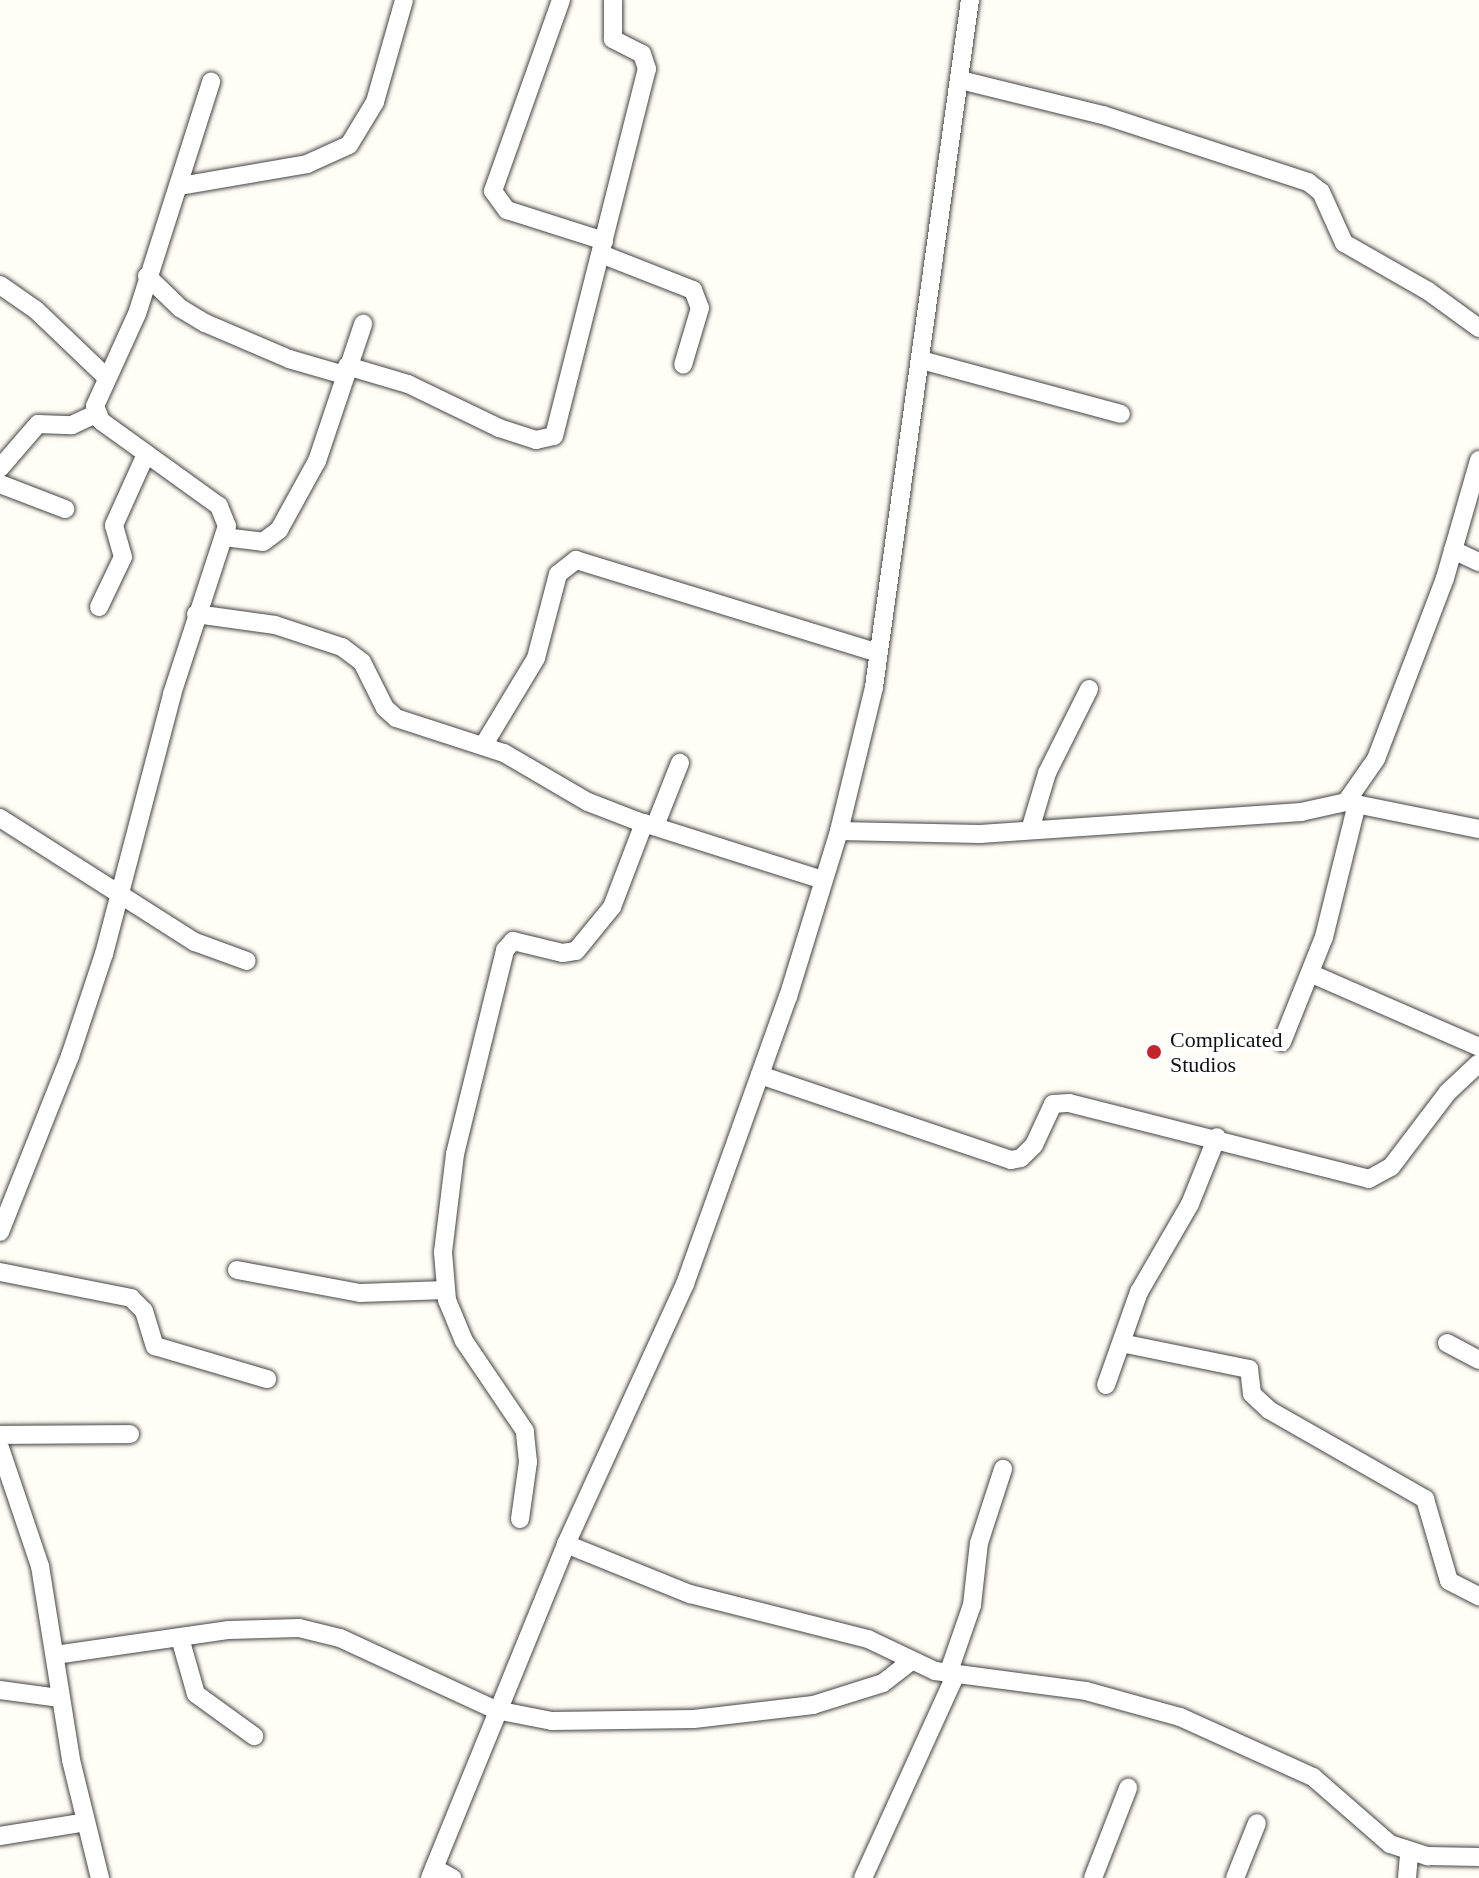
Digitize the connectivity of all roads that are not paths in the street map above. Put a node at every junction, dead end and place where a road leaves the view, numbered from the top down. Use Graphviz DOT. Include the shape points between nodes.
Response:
graph roads {
  1 [pos="404,0"];
  2 [pos="561,0"];
  3 [pos="613,0"];
  4 [pos="970,0"];
  5 [pos="960,80"];
  6 [pos="211,82"];
  7 [pos="180,186"];
  8 [pos="602,248"];
  9 [pos="147,276"];
  10 [pos="0,285"];
  11 [pos="363,324"];
  12 [pos="1479,328"];
  13 [pos="921,360"];
  14 [pos="683,365"];
  15 [pos="345,370"];
  16 [pos="106,377"];
  17 [pos="96,414"];
  18 [pos="1121,414"];
  19 [pos="146,454"];
  20 [pos="1479,460"];
  21 [pos="0,468"];
  22 [pos="0,484"];
  23 [pos="65,509"];
  24 [pos="224,537"];
  25 [pos="1453,550"];
  26 [pos="1479,562"];
  27 [pos="99,607"];
  28 [pos="196,614"];
  29 [pos="878,653"];
  30 [pos="1089,689"];
  31 [pos="483,746"];
  32 [pos="680,763"];
  33 [pos="1352,803"];
  34 [pos="0,818"];
  35 [pos="649,825"];
  36 [pos="1479,829"];
  37 [pos="1030,830"];
  38 [pos="839,831"];
  39 [pos="823,880"];
  40 [pos="120,893"];
  41 [pos="247,961"];
  42 [pos="1312,974"];
  43 [pos="1282,1042"];
  44 [pos="1479,1047"];
  45 [pos="1479,1063"];
  46 [pos="760,1075"];
  47 [pos="1217,1137"];
  48 [pos="0,1232"];
  49 [pos="237,1270"];
  50 [pos="0,1272"];
  51 [pos="446,1290"];
  52 [pos="1121,1343"];
  53 [pos="1447,1343"];
  54 [pos="1479,1360"];
  55 [pos="267,1379"];
  56 [pos="1106,1385"];
  57 [pos="130,1434"];
  58 [pos="0,1435"];
  59 [pos="0,1448"];
  60 [pos="1003,1469"];
  61 [pos="520,1519"];
  62 [pos="566,1544"];
  63 [pos="1479,1596"];
  64 [pos="180,1638"];
  65 [pos="55,1655"];
  66 [pos="911,1661"];
  67 [pos="952,1675"];
  68 [pos="0,1690"];
  69 [pos="60,1698"];
  70 [pos="496,1710"];
  71 [pos="254,1736"];
  72 [pos="1128,1788"];
  73 [pos="86,1822"];
  74 [pos="1257,1823"];
  75 [pos="0,1836"];
  76 [pos="1409,1853"];
  77 [pos="1479,1857"];
  78 [pos="432,1873"];
  79 [pos="100,1878"];
  80 [pos="452,1878"];
  81 [pos="863,1878"];
  82 [pos="1093,1878"];
  83 [pos="1235,1878"];
  84 [pos="1407,1878"];
  1 -- 7 [label="street" via="375,102 349,145 307,164"];
  2 -- 8 [label="street" via="493,191 507,210"];
  3 -- 8 [label="street" via="613,39 642,54 647,69"];
  4 -- 5 [label="street"];
  5 -- 12 [label="street" via="1103,115 1308,182 1321,192 1344,243"];
  5 -- 13 [label="street"];
  6 -- 7 [label="street"];
  7 -- 9 [label="street"];
  8 -- 14 [label="street" via="680,284 698,298"];
  8 -- 15 [label="street" via="559,427 546,440 478,421 408,384"];
  9 -- 15 [label="street" via="193,316 289,359"];
  9 -- 16 [label="street" via="134,323"];
  10 -- 16 [label="street" via="36,310"];
  11 -- 15 [label="street"];
  13 -- 18 [label="street"];
  13 -- 29 [label="street"];
  15 -- 24 [label="street" via="317,461 279,530 263,542"];
  16 -- 17 [label="street" via="96,397"];
  17 -- 19 [label="street"];
  17 -- 21 [label="street" via="72,425 38,424"];
  19 -- 24 [label="street" via="219,506 225,516"];
  19 -- 27 [label="street" via="114,525 123,557"];
  20 -- 25 [label="street"];
  22 -- 23 [label="street"];
  24 -- 28 [label="street"];
  25 -- 26 [label="street"];
  25 -- 33 [label="street" via="1376,759"];
  28 -- 31 [label="street" via="275,625 342,647 362,662 385,708 396,718"];
  28 -- 40 [label="street"];
  29 -- 31 [label="street" via="576,560 558,574 536,658"];
  29 -- 38 [label="street"];
  30 -- 37 [label="street" via="1047,773"];
  31 -- 35 [label="street" via="588,802"];
  32 -- 35 [label="street"];
  33 -- 36 [label="street"];
  33 -- 37 [label="street" via="1301,812"];
  33 -- 42 [label="street"];
  34 -- 40 [label="street"];
  35 -- 39 [label="street"];
  35 -- 51 [label="street" via="612,907 576,951 513,941 505,950 455,1154 445,1227"];
  37 -- 38 [label="street"];
  38 -- 39 [label="street"];
  39 -- 46 [label="street"];
  40 -- 41 [label="street" via="195,942"];
  40 -- 48 [label="street" via="70,1056"];
  42 -- 43 [label="street"];
  42 -- 44 [label="street"];
  45 -- 47 [label="street" via="1448,1092 1391,1167 1374,1179"];
  46 -- 47 [label="street" via="1011,1160 1027,1153 1050,1108 1059,1102"];
  46 -- 62 [label="street" via="685,1284"];
  47 -- 52 [label="street" via="1190,1204 1139,1292"];
  49 -- 51 [label="street" via="360,1293"];
  50 -- 55 [label="street" via="131,1298 144,1311 155,1346"];
  51 -- 61 [label="street" via="464,1341 525,1431 528,1462"];
  52 -- 56 [label="street"];
  52 -- 63 [label="street" via="1249,1369 1252,1394 1269,1410 1425,1499 1449,1581"];
  53 -- 54 [label="street"];
  57 -- 58 [label="street"];
  59 -- 65 [label="street" via="40,1566"];
  60 -- 67 [label="street" via="979,1543 972,1605"];
  62 -- 66 [label="street" via="666,1586 826,1625"];
  62 -- 70 [label="street"];
  64 -- 65 [label="street"];
  64 -- 70 [label="street" via="257,1628 318,1631"];
  64 -- 71 [label="street" via="196,1694"];
  65 -- 69 [label="street"];
  66 -- 67 [label="street"];
  66 -- 70 [label="street" via="883,1683 851,1696 744,1714 552,1721"];
  67 -- 76 [label="street" via="1086,1691 1180,1717 1313,1777 1372,1832"];
  67 -- 81 [label="street"];
  68 -- 69 [label="street"];
  69 -- 73 [label="street"];
  70 -- 78 [label="street"];
  72 -- 82 [label="street"];
  73 -- 75 [label="street"];
  73 -- 79 [label="street"];
  74 -- 83 [label="street"];
  76 -- 77 [label="street"];
  76 -- 84 [label="street"];
  78 -- 80 [label="street"];
}
